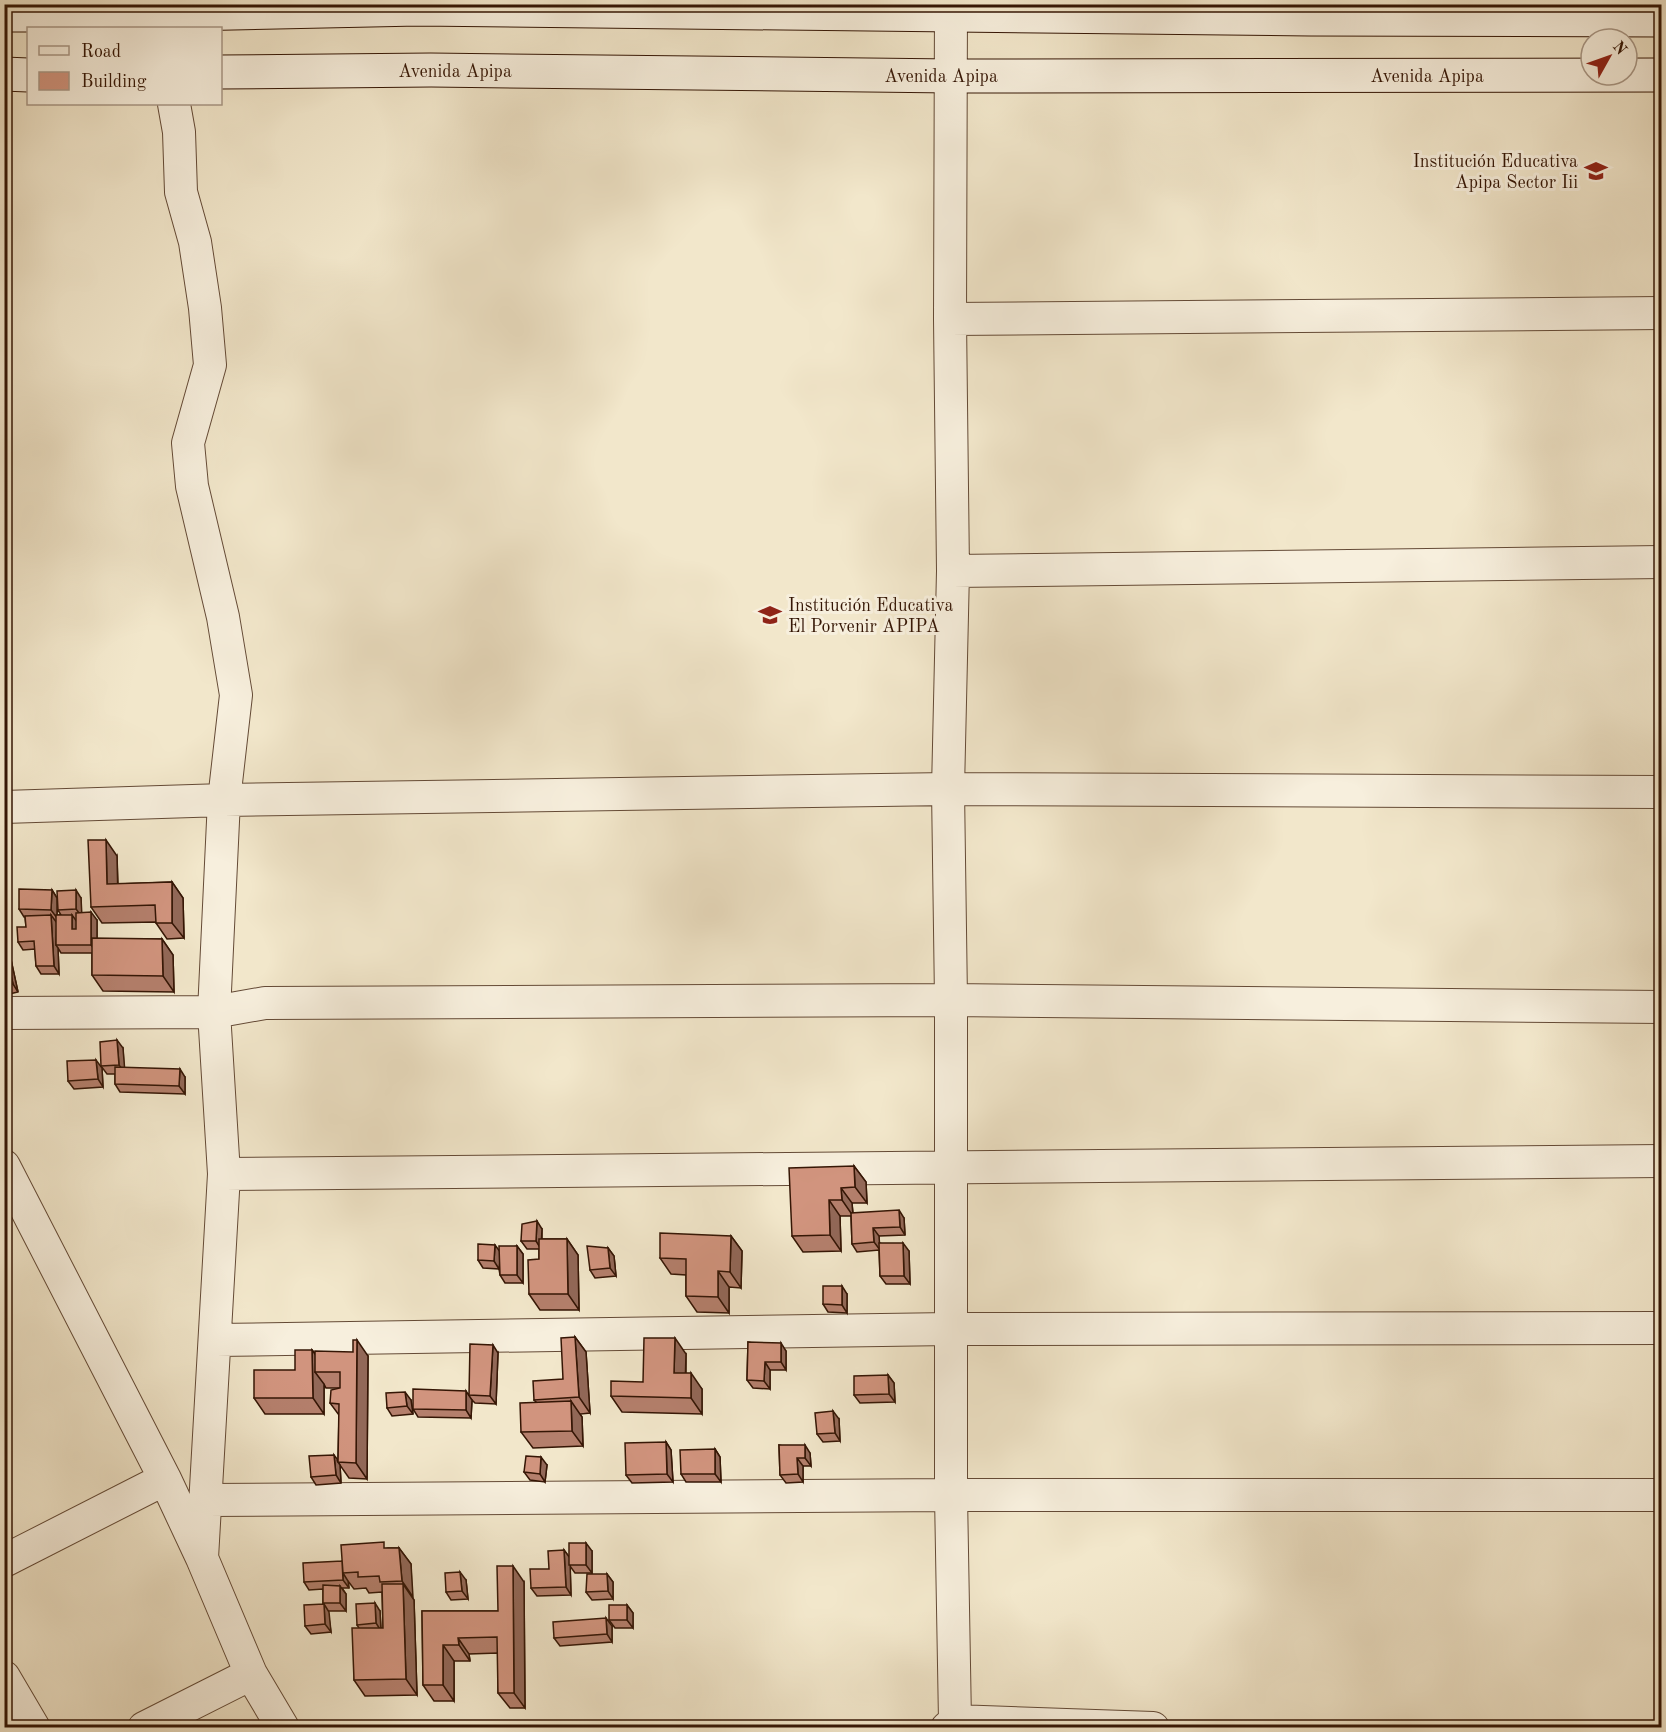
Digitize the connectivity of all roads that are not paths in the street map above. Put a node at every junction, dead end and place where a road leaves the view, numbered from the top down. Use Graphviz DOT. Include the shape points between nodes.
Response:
graph roads {
  1 [pos="418,7"];
  2 [pos="669,8"];
  3 [pos="142,10"];
  4 [pos="952,10"];
  5 [pos="4,15"];
  6 [pos="1662,20"];
  7 [pos="222,72"];
  8 [pos="4,74"];
  9 [pos="27,75"];
  10 [pos="1662,75"];
  11 [pos="952,76"];
  12 [pos="174,105"];
  13 [pos="1662,313"];
  14 [pos="950,319"];
  15 [pos="1662,562"];
  16 [pos="953,572"];
  17 [pos="948,789"];
  18 [pos="1662,792"];
  19 [pos="224,800"];
  20 [pos="4,807"];
  21 [pos="951,1000"];
  22 [pos="1662,1007"];
  23 [pos="4,1012"];
  24 [pos="214,1012"];
  25 [pos="1662,1161"];
  26 [pos="4,1166"];
  27 [pos="950,1167"];
  28 [pos="224,1174"];
  29 [pos="1662,1328"];
  30 [pos="950,1329"];
  31 [pos="216,1340"];
  32 [pos="165,1479"];
  33 [pos="951,1495"];
  34 [pos="1662,1495"];
  35 [pos="206,1500"];
  36 [pos="202,1558"];
  37 [pos="4,1561"];
  38 [pos="4,1677"];
  39 [pos="258,1686"];
  40 [pos="951,1724"];
  41 [pos="34,1728"];
  42 [pos="144,1728"];
  43 [pos="283,1728"];
  44 [pos="300,1728"];
  45 [pos="1152,1728"];
  1 -- 2 [label="street"];
  1 -- 3 [label="street"];
  2 -- 4 [label="street"];
  3 -- 5 [label="street"];
  4 -- 6 [label="street" via="1310,19"];
  4 -- 11 [label="street"];
  7 -- 11 [label="street, Avenida Apipa" via="431,70"];
  8 -- 9 [label="street"];
  10 -- 11 [label="street, Avenida Apipa"];
  11 -- 14 [label="street"];
  12 -- 19 [label="street" via="181,192 195,242 210,365 188,443 192,486 223,617 236,695"];
  13 -- 14 [label="street"];
  14 -- 16 [label="street"];
  15 -- 16 [label="street"];
  16 -- 17 [label="street"];
  17 -- 18 [label="street"];
  17 -- 19 [label="street"];
  17 -- 21 [label="street"];
  19 -- 20 [label="street"];
  19 -- 24 [label="street"];
  21 -- 22 [label="street"];
  21 -- 24 [label="street" via="266,1003"];
  21 -- 27 [label="street"];
  23 -- 24 [label="street"];
  24 -- 28 [label="street"];
  25 -- 27 [label="street"];
  26 -- 32 [label="street"];
  27 -- 28 [label="street"];
  27 -- 30 [label="street"];
  28 -- 31 [label="street"];
  29 -- 30 [label="street"];
  30 -- 31 [label="street"];
  30 -- 33 [label="street"];
  31 -- 35 [label="street"];
  32 -- 36 [label="street"];
  32 -- 37 [label="street"];
  33 -- 34 [label="street"];
  33 -- 35 [label="street"];
  33 -- 40 [label="street"];
  35 -- 36 [label="street"];
  36 -- 39 [label="street"];
  38 -- 41 [label="street"];
  39 -- 42 [label="street"];
  39 -- 43 [label="street"];
  39 -- 44 [label="street"];
  40 -- 45 [label="street" via="1024,1722"];
}
